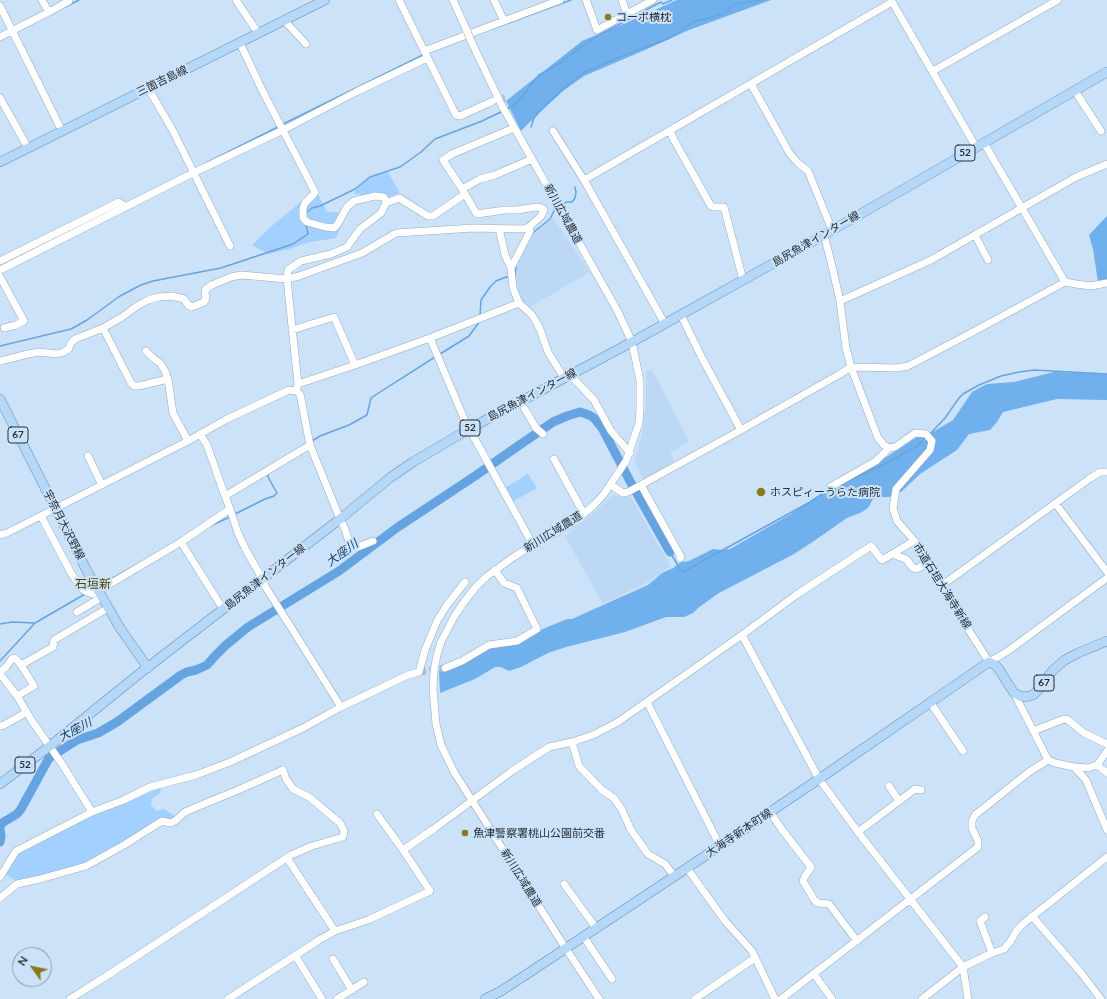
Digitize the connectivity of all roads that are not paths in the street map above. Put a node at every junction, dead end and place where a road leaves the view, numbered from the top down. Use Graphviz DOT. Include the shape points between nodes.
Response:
graph roads {
  1 [pos="42,0"];
  2 [pos="70,0"];
  3 [pos="236,0"];
  4 [pos="325,0"];
  5 [pos="399,0"];
  6 [pos="453,0"];
  7 [pos="494,0"];
  8 [pos="560,0"];
  9 [pos="586,0"];
  10 [pos="622,0"];
  11 [pos="653,0"];
  12 [pos="1058,0"];
  13 [pos="892,1"];
  14 [pos="0,6"];
  15 [pos="49,12"];
  16 [pos="627,14"];
  17 [pos="284,20"];
  18 [pos="504,21"];
  19 [pos="12,31"];
  20 [pos="258,33"];
  21 [pos="0,36"];
  22 [pos="240,43"];
  23 [pos="306,44"];
  24 [pos="424,51"];
  25 [pos="428,58"];
  26 [pos="933,71"];
  27 [pos="1107,72"];
  28 [pos="751,84"];
  29 [pos="148,88"];
  30 [pos="1075,90"];
  31 [pos="1,101"];
  32 [pos="493,101"];
  33 [pos="281,127"];
  34 [pos="514,128"];
  35 [pos="62,131"];
  36 [pos="670,131"];
  37 [pos="1101,131"];
  38 [pos="553,132"];
  39 [pos="980,145"];
  40 [pos="28,148"];
  41 [pos="532,159"];
  42 [pos="0,162"];
  43 [pos="1107,164"];
  44 [pos="192,170"];
  45 [pos="584,180"];
  46 [pos="464,191"];
  47 [pos="386,203"];
  48 [pos="126,207"];
  49 [pos="1022,208"];
  50 [pos="529,227"];
  51 [pos="499,228"];
  52 [pos="832,230"];
  53 [pos="975,235"];
  54 [pos="824,236"];
  55 [pos="230,246"];
  56 [pos="988,260"];
  57 [pos="0,261"];
  58 [pos="511,268"];
  59 [pos="0,270"];
  60 [pos="0,277"];
  61 [pos="287,279"];
  62 [pos="743,280"];
  63 [pos="1065,282"];
  64 [pos="1107,283"];
  65 [pos="840,301"];
  66 [pos="518,303"];
  67 [pos="681,315"];
  68 [pos="665,324"];
  69 [pos="4,328"];
  70 [pos="103,328"];
  71 [pos="292,330"];
  72 [pos="430,338"];
  73 [pos="632,342"];
  74 [pos="146,351"];
  75 [pos="0,361"];
  76 [pos="355,365"];
  77 [pos="851,366"];
  78 [pos="567,377"];
  79 [pos="168,379"];
  80 [pos="297,387"];
  81 [pos="0,399"];
  82 [pos="520,401"];
  83 [pos="469,429"];
  84 [pos="741,430"];
  85 [pos="200,434"];
  86 [pos="543,434"];
  87 [pos="188,441"];
  88 [pos="310,445"];
  89 [pos="889,448"];
  90 [pos="630,453"];
  91 [pos="88,456"];
  92 [pos="554,459"];
  93 [pos="1107,472"];
  94 [pos="102,484"];
  95 [pos="611,485"];
  96 [pos="641,485"];
  97 [pos="830,487"];
  98 [pos="225,496"];
  99 [pos="1056,503"];
  100 [pos="55,508"];
  101 [pos="230,509"];
  102 [pos="584,514"];
  103 [pos="40,516"];
  104 [pos="340,519"];
  105 [pos="0,535"];
  106 [pos="373,541"];
  107 [pos="914,541"];
  108 [pos="181,542"];
  109 [pos="533,545"];
  110 [pos="894,553"];
  111 [pos="680,558"];
  112 [pos="928,563"];
  113 [pos="495,570"];
  114 [pos="1107,572"];
  115 [pos="262,578"];
  116 [pos="1107,578"];
  117 [pos="465,582"];
  118 [pos="941,586"];
  119 [pos="100,594"];
  120 [pos="108,608"];
  121 [pos="223,610"];
  122 [pos="77,612"];
  123 [pos="742,635"];
  124 [pos="1107,641"];
  125 [pos="989,662"];
  126 [pos="21,665"];
  127 [pos="148,668"];
  128 [pos="445,668"];
  129 [pos="0,673"];
  130 [pos="1014,693"];
  131 [pos="17,696"];
  132 [pos="647,702"];
  133 [pos="930,702"];
  134 [pos="341,707"];
  135 [pos="26,712"];
  136 [pos="0,726"];
  137 [pos="1033,731"];
  138 [pos="572,742"];
  139 [pos="1107,744"];
  140 [pos="50,746"];
  141 [pos="963,751"];
  142 [pos="1107,751"];
  143 [pos="1048,760"];
  144 [pos="1097,765"];
  145 [pos="1074,767"];
  146 [pos="1107,773"];
  147 [pos="819,779"];
  148 [pos="0,784"];
  149 [pos="889,786"];
  150 [pos="921,790"];
  151 [pos="472,801"];
  152 [pos="899,802"];
  153 [pos="92,812"];
  154 [pos="770,812"];
  155 [pos="377,814"];
  156 [pos="1107,830"];
  157 [pos="858,832"];
  158 [pos="720,846"];
  159 [pos="403,850"];
  160 [pos="1107,857"];
  161 [pos="287,858"];
  162 [pos="687,868"];
  163 [pos="674,876"];
  164 [pos="0,877"];
  165 [pos="564,884"];
  166 [pos="0,898"];
  167 [pos="911,899"];
  168 [pos="1032,916"];
  169 [pos="984,917"];
  170 [pos="596,928"];
  171 [pos="335,931"];
  172 [pos="583,936"];
  173 [pos="857,941"];
  174 [pos="566,948"];
  175 [pos="992,953"];
  176 [pos="295,956"];
  177 [pos="755,958"];
  178 [pos="333,959"];
  179 [pos="963,967"];
  180 [pos="814,974"];
  181 [pos="612,979"];
  182 [pos="364,982"];
  183 [pos="352,990"];
  184 [pos="70,999"];
  185 [pos="228,999"];
  186 [pos="322,999"];
  187 [pos="337,999"];
  188 [pos="485,999"];
  189 [pos="599,999"];
  190 [pos="695,999"];
  191 [pos="775,999"];
  192 [pos="781,999"];
  193 [pos="832,999"];
  194 [pos="922,999"];
  195 [pos="968,999"];
  196 [pos="1102,999"];
  1 -- 15 [label="street"];
  2 -- 15 [label="street"];
  3 -- 20 [label="street"];
  4 -- 17 [label="main road, 三箇吉島線"];
  5 -- 24 [label="street"];
  6 -- 34 [label="street, 新川広域農道, bridge"];
  7 -- 18 [label="street"];
  8 -- 18 [label="street"];
  9 -- 16 [label="street" via="597,30"];
  10 -- 16 [label="street"];
  11 -- 16 [label="street"];
  12 -- 26 [label="street"];
  13 -- 26 [label="street"];
  13 -- 28 [label="street"];
  14 -- 19 [label="street"];
  15 -- 19 [label="street"];
  17 -- 20 [label="main road, 三箇吉島線"];
  17 -- 23 [label="street"];
  18 -- 24 [label="street"];
  19 -- 21 [label="street"];
  19 -- 35 [label="street"];
  20 -- 22 [label="main road, 三箇吉島線"];
  22 -- 29 [label="main road, 三箇吉島線"];
  22 -- 33 [label="street"];
  24 -- 25 [label="street"];
  25 -- 32 [label="street" via="456,115 460,116"];
  25 -- 33 [label="street"];
  26 -- 39 [label="street"];
  27 -- 30 [label="main road, 島尻魚津インター線 / 52"];
  28 -- 36 [label="street"];
  28 -- 52 [label="street" via="790,154 808,171"];
  29 -- 35 [label="main road, 三箇吉島線"];
  29 -- 44 [label="street"];
  30 -- 37 [label="street"];
  30 -- 39 [label="main road, 島尻魚津インター線 / 52"];
  31 -- 40 [label="street"];
  33 -- 44 [label="street"];
  33 -- 47 [label="street" via="315,192 303,208 303,218 307,222 334,228 354,201 375,196 384,197"];
  34 -- 41 [label="street, 新川広域農道"];
  34 -- 46 [label="street" via="443,160"];
  35 -- 40 [label="main road, 三箇吉島線"];
  36 -- 45 [label="street"];
  36 -- 62 [label="street" via="711,206 724,207"];
  38 -- 45 [label="street"];
  39 -- 49 [label="street"];
  39 -- 52 [label="main road, 島尻魚津インター線 / 52"];
  40 -- 42 [label="main road, 三箇吉島線"];
  41 -- 46 [label="street" via="480,179"];
  41 -- 73 [label="street, 新川広域農道" via="617,310"];
  43 -- 49 [label="street" via="1076,177"];
  44 -- 48 [label="street"];
  44 -- 55 [label="street"];
  45 -- 68 [label="street"];
  46 -- 47 [label="street" via="433,216 428,216 399,198"];
  46 -- 50 [label="street" via="477,214 538,207 544,210 542,216"];
  47 -- 61 [label="street" via="381,213 360,229 347,247 331,254 301,261 288,270"];
  48 -- 57 [label="street" via="119,202"];
  48 -- 59 [label="street"];
  49 -- 53 [label="street"];
  49 -- 63 [label="street"];
  50 -- 51 [label="street"];
  50 -- 58 [label="street" via="530,231"];
  51 -- 58 [label="street" via="505,255"];
  51 -- 61 [label="street" via="396,233 362,253"];
  52 -- 54 [label="main road, 島尻魚津インター線 / 52"];
  53 -- 56 [label="street"];
  53 -- 65 [label="street" via="931,260"];
  54 -- 62 [label="main road, 島尻魚津インター線 / 52"];
  54 -- 65 [label="street"];
  58 -- 66 [label="street"];
  60 -- 69 [label="street" via="24,321"];
  61 -- 70 [label="street" via="241,275 231,277 206,289 204,302 192,307 184,299 160,296 137,306"];
  61 -- 71 [label="street"];
  62 -- 67 [label="main road, 島尻魚津インター線 / 52"];
  63 -- 64 [label="street" via="1091,286"];
  63 -- 77 [label="street" via="908,366"];
  65 -- 77 [label="street"];
  66 -- 72 [label="street"];
  66 -- 78 [label="street" via="537,322 548,352"];
  67 -- 68 [label="main road, 島尻魚津インター線 / 52"];
  67 -- 84 [label="street"];
  68 -- 73 [label="main road, 島尻魚津インター線 / 52"];
  70 -- 75 [label="street" via="75,339 64,352 28,354"];
  70 -- 79 [label="street" via="134,386"];
  71 -- 76 [label="street" via="334,317"];
  71 -- 80 [label="street"];
  72 -- 76 [label="street"];
  72 -- 83 [label="street"];
  73 -- 78 [label="main road, 島尻魚津インター線 / 52"];
  73 -- 90 [label="street, 新川広域農道" via="640,381 640,409 639,423"];
  74 -- 79 [label="street" via="160,363"];
  76 -- 80 [label="street"];
  77 -- 84 [label="street"];
  77 -- 89 [label="street" via="878,438"];
  78 -- 82 [label="main road, 島尻魚津インター線 / 52"];
  78 -- 90 [label="street" via="594,400 611,431"];
  79 -- 87 [label="street" via="173,413"];
  80 -- 85 [label="street"];
  80 -- 88 [label="street"];
  81 -- 100 [label="main road, 宇奈月大沢野線 / 67"];
  82 -- 83 [label="main road, 島尻魚津インター線 / 52"];
  82 -- 86 [label="street" via="536,428"];
  83 -- 104 [label="main road, 島尻魚津インター線 / 52" via="397,473"];
  83 -- 109 [label="street"];
  84 -- 96 [label="street"];
  85 -- 87 [label="street"];
  85 -- 98 [label="street" via="207,445"];
  87 -- 94 [label="street"];
  88 -- 98 [label="street"];
  88 -- 104 [label="street"];
  89 -- 97 [label="street" via="876,461"];
  89 -- 107 [label="street, 市道石垣大海寺新線" via="895,447 915,433 926,434 932,441 930,450 896,489 894,498 893,508 897,521"];
  90 -- 95 [label="street, 新川広域農道"];
  91 -- 94 [label="street"];
  92 -- 102 [label="street"];
  93 -- 99 [label="street" via="1100,472"];
  94 -- 100 [label="street"];
  95 -- 96 [label="street" via="623,493"];
  95 -- 102 [label="street, 新川広域農道"];
  96 -- 111 [label="street" via="661,518"];
  98 -- 101 [label="street"];
  99 -- 114 [label="street"];
  99 -- 118 [label="street"];
  100 -- 103 [label="street"];
  100 -- 119 [label="main road, 宇奈月大沢野線 / 67"];
  101 -- 108 [label="street"];
  101 -- 115 [label="street" via="238,533"];
  102 -- 109 [label="street, 新川広域農道" via="559,532"];
  103 -- 105 [label="street"];
  103 -- 119 [label="street" via="81,588 86,592"];
  104 -- 106 [label="street" via="353,547"];
  104 -- 115 [label="main road, 島尻魚津インター線 / 52"];
  107 -- 110 [label="street"];
  107 -- 112 [label="street, 市道石垣大海寺新線"];
  108 -- 119 [label="street"];
  108 -- 121 [label="street"];
  109 -- 113 [label="street, 新川広域農道"];
  110 -- 112 [label="street" via="906,559 913,568"];
  110 -- 123 [label="street" via="882,560 871,546 796,595"];
  112 -- 118 [label="street, 市道石垣大海寺新線"];
  113 -- 128 [label="street" via="504,583 517,588 537,629 516,641 489,645"];
  113 -- 151 [label="street, 新川広域農道" via="474,588 454,617 437,654 434,670 434,711 441,745"];
  115 -- 121 [label="main road, 島尻魚津インター線 / 52"];
  115 -- 134 [label="street"];
  116 -- 125 [label="street" via="1008,651"];
  117 -- 134 [label="street" via="446,605 437,621 419,672"];
  118 -- 125 [label="street, 市道石垣大海寺新線"];
  119 -- 120 [label="main road, 宇奈月大沢野線 / 67"];
  119 -- 122 [label="street"];
  120 -- 126 [label="street" via="54,640 53,647"];
  120 -- 127 [label="main road, 宇奈月大沢野線 / 67"];
  121 -- 127 [label="main road, 島尻魚津インター線 / 52"];
  123 -- 132 [label="street"];
  123 -- 147 [label="street"];
  124 -- 130 [label="main road, 67" via="1065,660 1053,670 1033,695 1022,697"];
  125 -- 130 [label="main road" via="998,668"];
  125 -- 133 [label="main road, 大海寺新本町線"];
  126 -- 129 [label="street" via="14,658"];
  126 -- 131 [label="street" via="34,686"];
  127 -- 140 [label="main road, 島尻魚津インター線 / 52"];
  129 -- 131 [label="street"];
  130 -- 137 [label="street"];
  131 -- 135 [label="street"];
  132 -- 138 [label="street" via="618,722"];
  132 -- 158 [label="street"];
  133 -- 141 [label="street"];
  133 -- 147 [label="main road, 大海寺新本町線"];
  134 -- 153 [label="street" via="230,762 196,775 150,787"];
  135 -- 136 [label="street"];
  135 -- 140 [label="street"];
  137 -- 139 [label="street" via="1064,718 1084,733"];
  137 -- 143 [label="street"];
  138 -- 151 [label="street" via="549,747 535,755"];
  138 -- 163 [label="street" via="579,766 602,790 614,798 648,854 665,864"];
  140 -- 148 [label="main road, 島尻魚津インター線 / 52"];
  140 -- 153 [label="street"];
  142 -- 144 [label="street"];
  143 -- 145 [label="street"];
  143 -- 167 [label="street" via="976,814 972,828 978,847"];
  144 -- 145 [label="street" via="1088,768"];
  144 -- 146 [label="street"];
  145 -- 156 [label="street" via="1086,780"];
  147 -- 154 [label="main road, 大海寺新本町線"];
  147 -- 157 [label="street"];
  149 -- 152 [label="street"];
  150 -- 152 [label="street" via="915,789"];
  151 -- 159 [label="street"];
  151 -- 174 [label="street, 新川広域農道"];
  152 -- 157 [label="street"];
  153 -- 164 [label="street" via="16,851"];
  154 -- 158 [label="main road, 大海寺新本町線"];
  154 -- 173 [label="street" via="811,867 803,881 815,901 829,904"];
  155 -- 159 [label="street"];
  157 -- 167 [label="street"];
  158 -- 162 [label="main road, 大海寺新本町線"];
  159 -- 171 [label="street" via="430,891 368,920"];
  160 -- 168 [label="street"];
  161 -- 166 [label="street" via="312,846 343,837 344,831 340,823 309,797 293,789 283,770 185,812 175,821 162,821 86,866 17,884"];
  161 -- 171 [label="street"];
  161 -- 184 [label="street"];
  162 -- 163 [label="main road, 大海寺新本町線"];
  162 -- 177 [label="street"];
  163 -- 170 [label="main road, 大海寺新本町線"];
  165 -- 170 [label="street"];
  167 -- 173 [label="street"];
  167 -- 179 [label="street"];
  168 -- 175 [label="street" via="1016,930 1004,949"];
  168 -- 196 [label="street"];
  169 -- 175 [label="street" via="980,921"];
  170 -- 172 [label="main road, 大海寺新本町線"];
  171 -- 176 [label="street"];
  172 -- 174 [label="main road, 大海寺新本町線"];
  172 -- 181 [label="street"];
  173 -- 180 [label="street"];
  174 -- 188 [label="main road, 大海寺新本町線"];
  174 -- 189 [label="street, 新川広域農道"];
  175 -- 179 [label="street"];
  176 -- 185 [label="street"];
  176 -- 186 [label="street"];
  177 -- 190 [label="street"];
  177 -- 191 [label="street"];
  178 -- 183 [label="street"];
  179 -- 194 [label="street"];
  179 -- 195 [label="street"];
  180 -- 192 [label="street"];
  180 -- 193 [label="street"];
  182 -- 183 [label="street"];
  183 -- 187 [label="street"];
}
